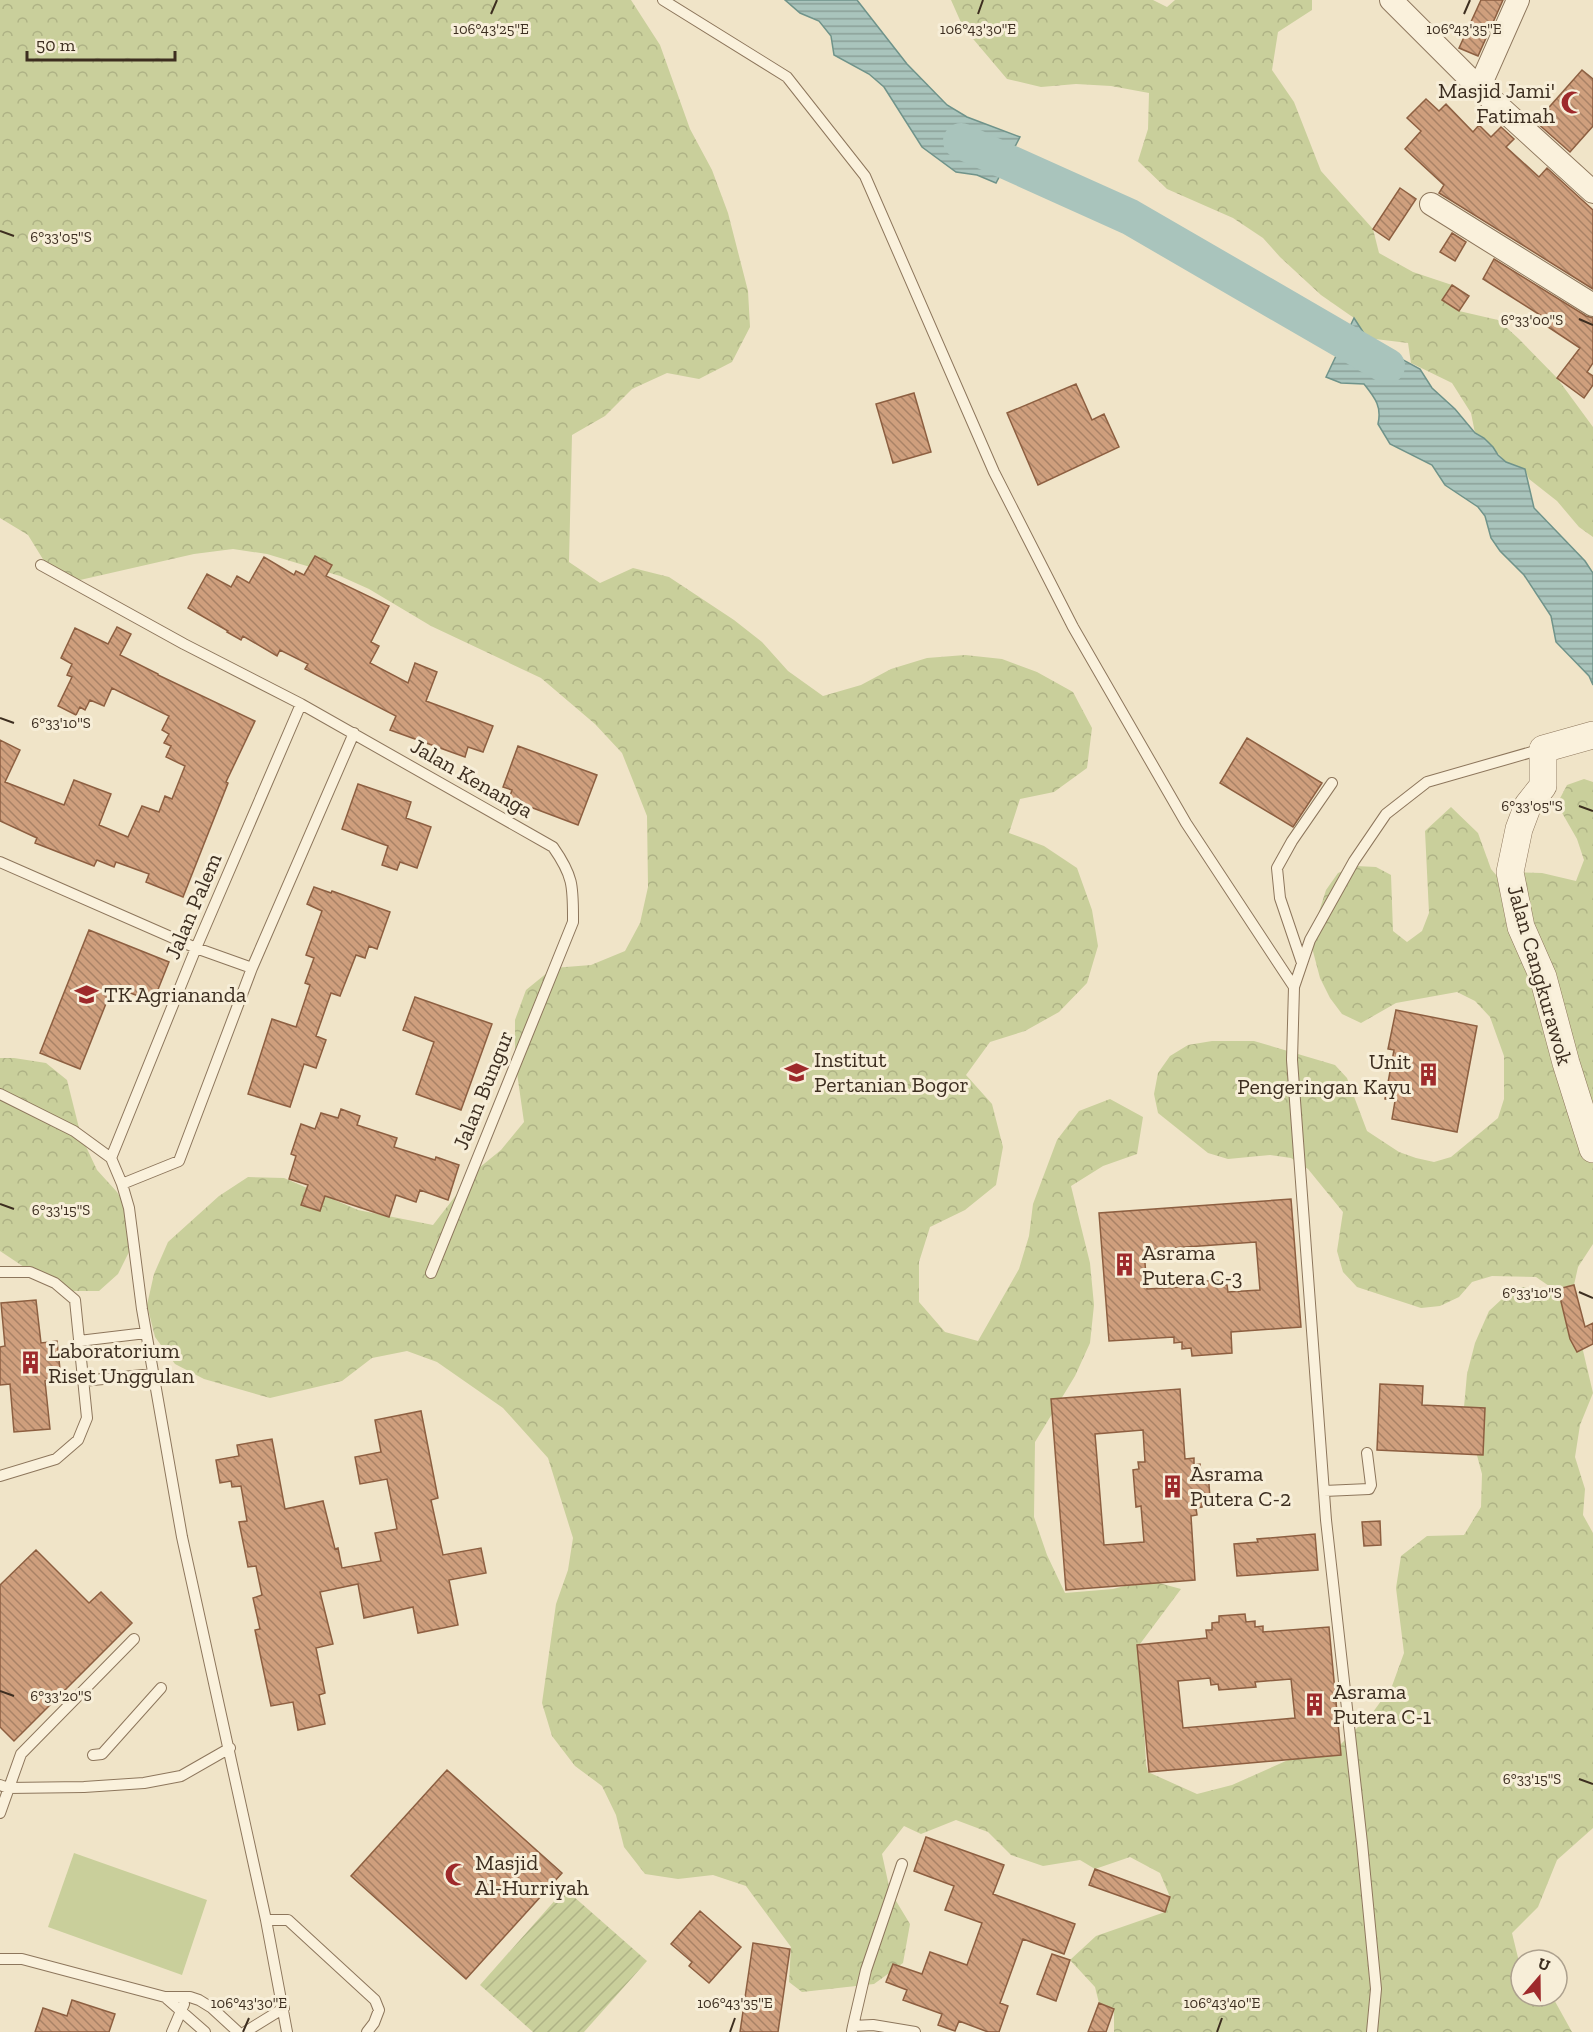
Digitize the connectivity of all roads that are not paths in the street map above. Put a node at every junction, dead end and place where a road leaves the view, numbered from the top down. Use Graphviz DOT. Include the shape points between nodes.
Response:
graph roads {
  1 [pos="663,0"];
  2 [pos="1391,0"];
  3 [pos="1518,0"];
  4 [pos="1479,88"];
  5 [pos="1593,192"];
  6 [pos="1431,204"];
  7 [pos="1593,305"];
  8 [pos="41,565"];
  9 [pos="301,704"];
  10 [pos="354,733"];
  11 [pos="1593,735"];
  12 [pos="1543,749"];
  13 [pos="1332,783"];
  14 [pos="0,862"];
  15 [pos="573,922"];
  16 [pos="196,948"];
  17 [pos="1302,963"];
  18 [pos="252,968"];
  19 [pos="1294,987"];
  20 [pos="0,1094"];
  21 [pos="1593,1149"];
  22 [pos="111,1158"];
  23 [pos="122,1184"];
  24 [pos="0,1272"];
  25 [pos="431,1273"];
  26 [pos="146,1333"];
  27 [pos="79,1341"];
  28 [pos="153,1374"];
  29 [pos="83,1381"];
  30 [pos="1367,1453"];
  31 [pos="0,1476"];
  32 [pos="1324,1491"];
  33 [pos="134,1639"];
  34 [pos="161,1688"];
  35 [pos="230,1748"];
  36 [pos="93,1755"];
  37 [pos="4,1786"];
  38 [pos="0,1813"];
  39 [pos="902,1864"];
  40 [pos="267,1920"];
  41 [pos="0,1959"];
  42 [pos="165,1997"];
  43 [pos="190,1997"];
  44 [pos="284,2008"];
  45 [pos="180,2009"];
  46 [pos="852,2029"];
  47 [pos="172,2032"];
  48 [pos="206,2032"];
  49 [pos="238,2032"];
  50 [pos="245,2032"];
  51 [pos="287,2032"];
  52 [pos="367,2032"];
  53 [pos="915,2032"];
  54 [pos="1372,2032"];
  1 -- 19 [label="lane" via="787,77 865,176 994,472 1073,627 1186,823"];
  2 -- 4 [label="street"];
  3 -- 4 [label="street"];
  4 -- 5 [label="street"];
  6 -- 7 [label="street"];
  8 -- 9 [label="lane, Jalan Kenanga"];
  9 -- 10 [label="lane, Jalan Kenanga"];
  9 -- 16 [label="lane, Jalan Palem"];
  10 -- 15 [label="lane, Jalan Kenanga" via="553,847 567,867 573,885"];
  10 -- 18 [label="lane"];
  11 -- 12 [label="street"];
  12 -- 17 [label="lane" via="1427,782 1386,814 1354,861 1310,940"];
  12 -- 21 [label="street, Jalan Cangkurawok" via="1543,786 1528,805 1510,872 1521,927 1544,977"];
  13 -- 17 [label="lane" via="1277,868 1280,898"];
  14 -- 16 [label="lane"];
  15 -- 25 [label="lane, Jalan Bungur"];
  16 -- 18 [label="lane"];
  16 -- 22 [label="lane, Jalan Palem"];
  17 -- 19 [label="lane"];
  18 -- 23 [label="lane" via="179,1161"];
  19 -- 32 [label="lane" via="1292,1060"];
  20 -- 22 [label="lane" via="74,1131"];
  22 -- 23 [label="lane"];
  23 -- 26 [label="lane" via="129,1208"];
  24 -- 27 [label="lane" via="30,1272 55,1284 75,1300"];
  26 -- 27 [label="lane"];
  26 -- 28 [label="lane"];
  27 -- 29 [label="lane"];
  28 -- 29 [label="lane"];
  28 -- 35 [label="lane" via="182,1537"];
  29 -- 31 [label="lane" via="87,1418 78,1440 56,1459"];
  30 -- 32 [label="lane" via="1369,1489"];
  32 -- 54 [label="lane" via="1376,1989"];
  33 -- 37 [label="lane" via="21,1754"];
  34 -- 36 [label="lane" via="102,1754"];
  35 -- 37 [label="lane" via="181,1776 144,1783"];
  35 -- 40 [label="lane"];
  37 -- 38 [label="lane"];
  39 -- 46 [label="lane" via="866,1970"];
  40 -- 44 [label="lane"];
  40 -- 52 [label="lane" via="288,1920 375,2000 379,2010"];
  41 -- 42 [label="lane" via="22,1959"];
  42 -- 43 [label="lane"];
  42 -- 45 [label="lane"];
  43 -- 45 [label="lane"];
  43 -- 49 [label="lane" via="212,2008"];
  44 -- 50 [label="lane"];
  44 -- 51 [label="lane"];
  45 -- 47 [label="lane"];
  45 -- 48 [label="lane"];
  46 -- 53 [label="lane" via="873,2025"];
}
